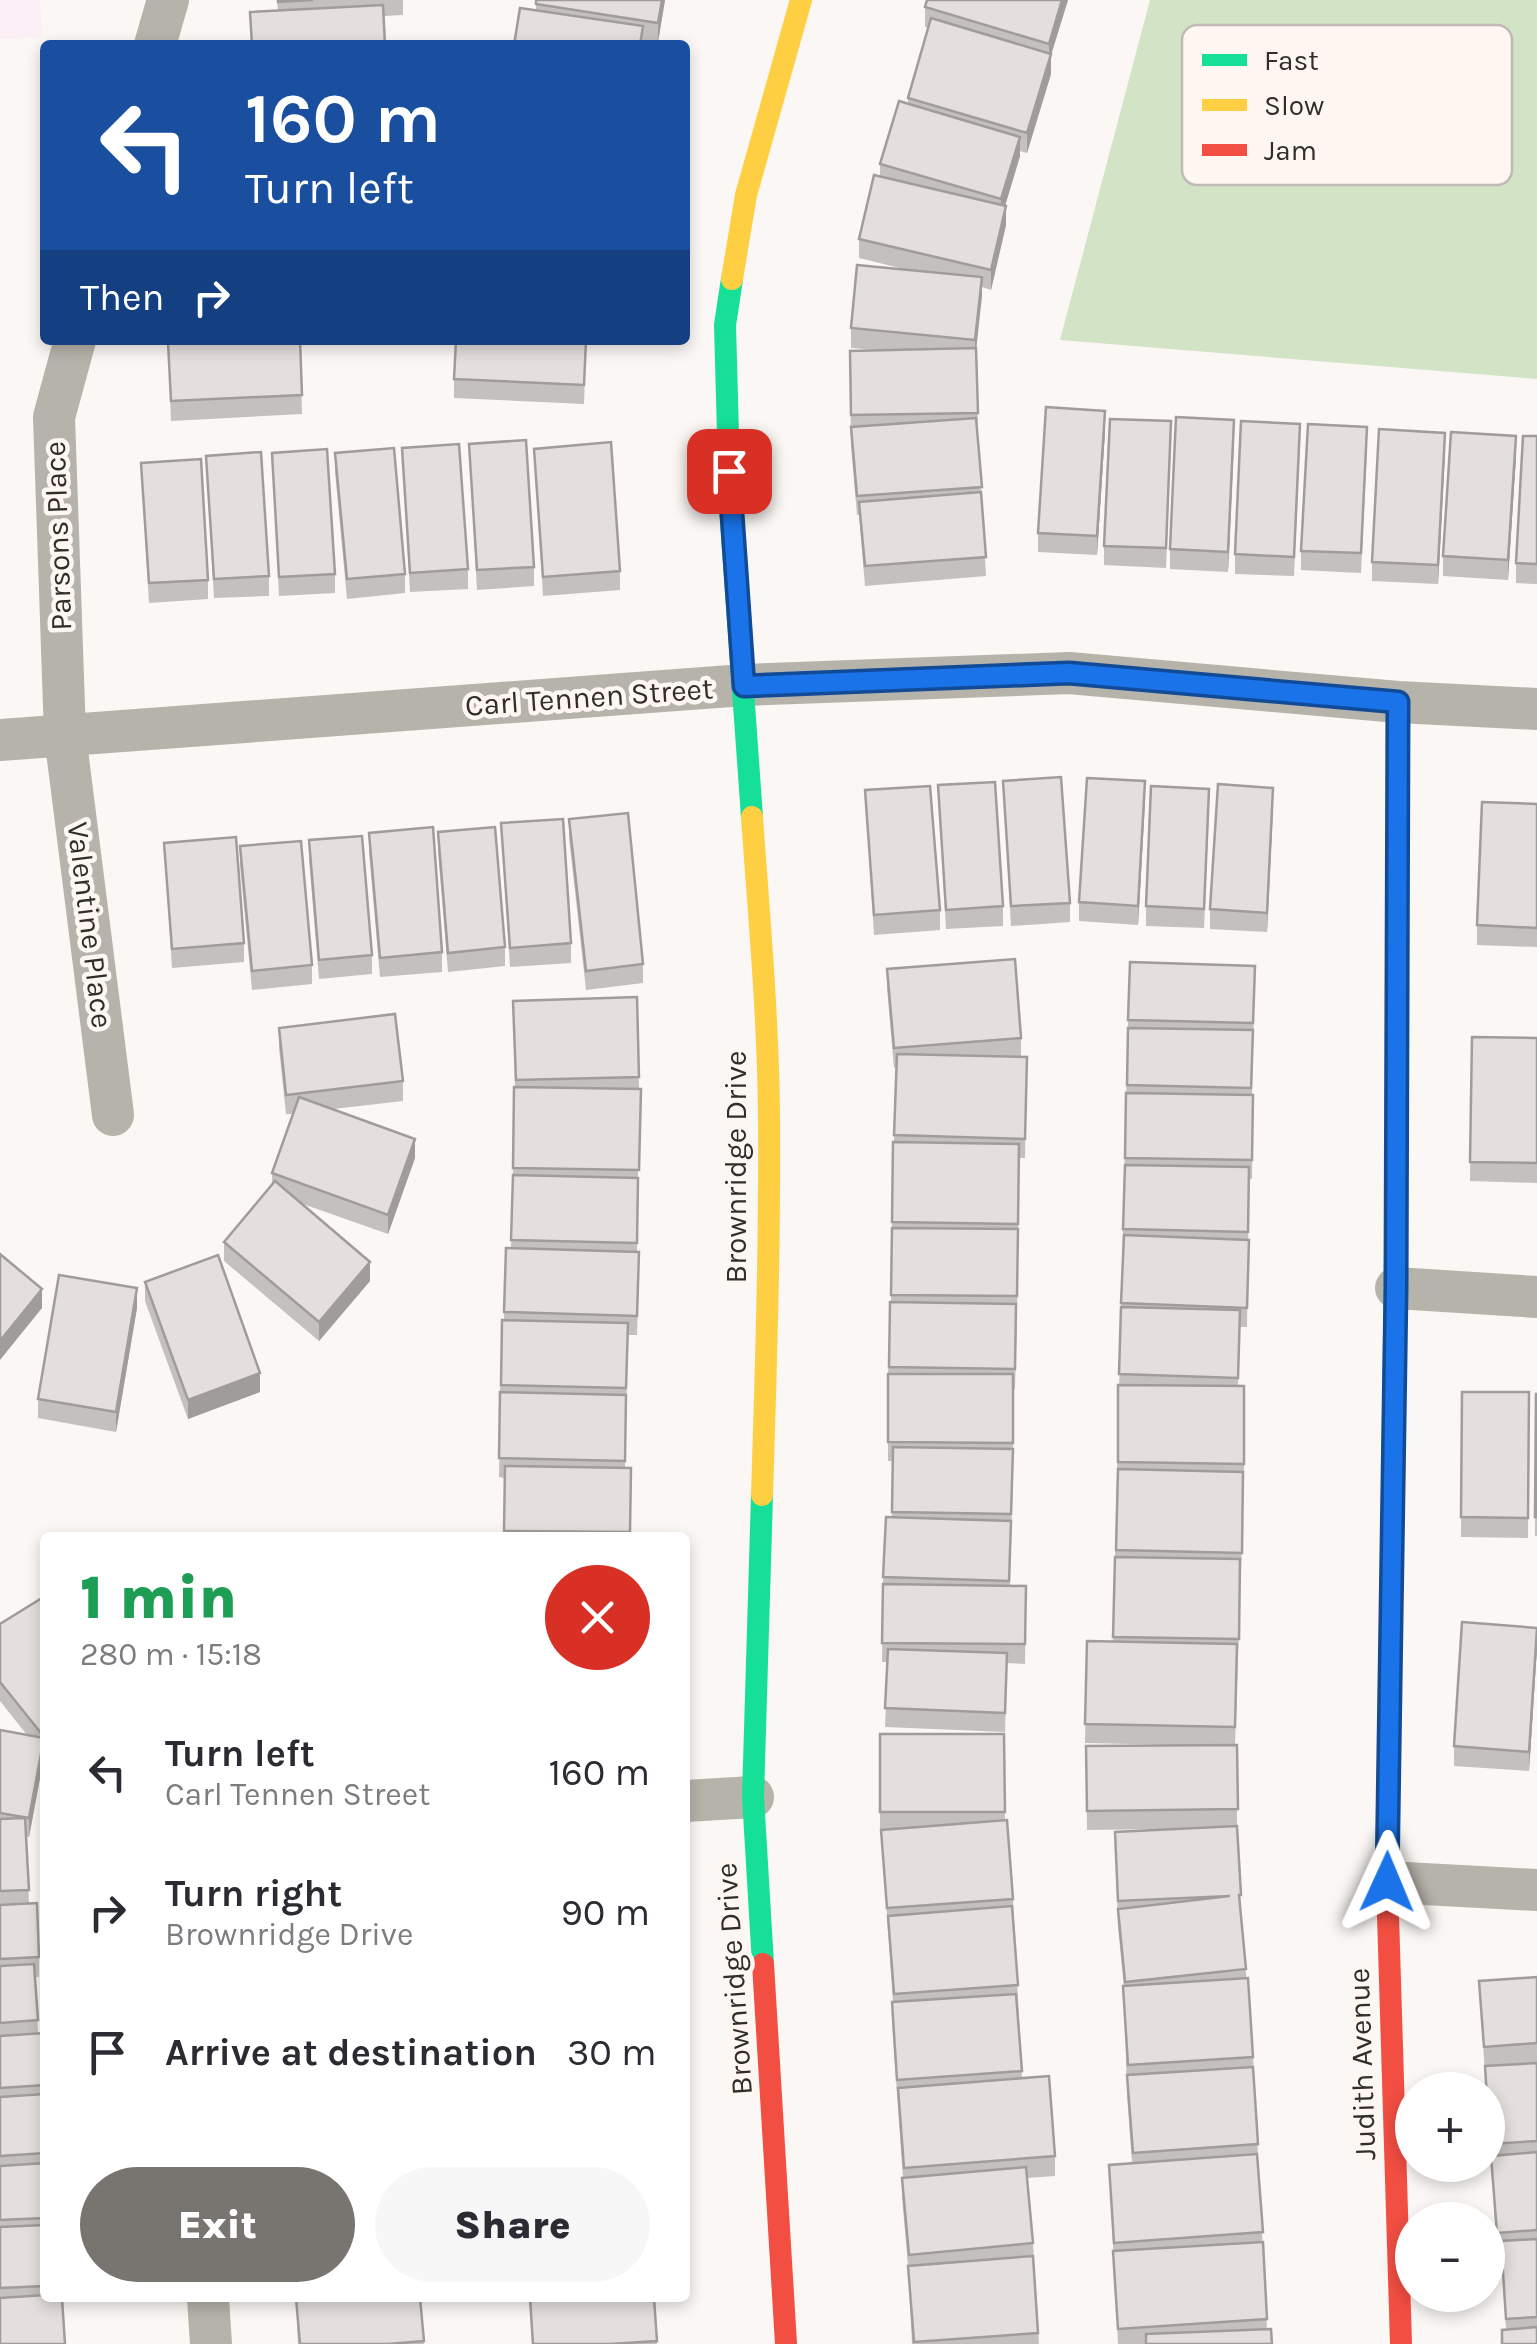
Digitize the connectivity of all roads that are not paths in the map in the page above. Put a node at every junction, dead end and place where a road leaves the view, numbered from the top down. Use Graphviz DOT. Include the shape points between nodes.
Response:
graph roads {
  1 [pos="168,0"];
  2 [pos="801,0"];
  3 [pos="156,40"];
  4 [pos="74,345"];
  5 [pos="744,686"];
  6 [pos="1398,702"];
  7 [pos="1537,709"];
  8 [pos="65,735"];
  9 [pos="0,740"];
  10 [pos="113,1115"];
  11 [pos="1396,1288"];
  12 [pos="1537,1296"];
  13 [pos="753,1797"];
  14 [pos="690,1801"];
  15 [pos="1387,1882"];
  16 [pos="1537,1890"];
  17 [pos="208,2302"];
  18 [pos="211,2344"];
  19 [pos="786,2344"];
  20 [pos="1401,2344"];
  1 -- 3 [label="street"];
  2 -- 5 [label="street, Brownridge Drive" via="746,195 725,324"];
  4 -- 8 [label="street, Parsons Place" via="54,417"];
  5 -- 6 [label="street, Carl Tennen Street" via="1069,673"];
  5 -- 8 [label="street, Carl Tennen Street"];
  5 -- 13 [label="street, Brownridge Drive" via="769,1113"];
  6 -- 7 [label="street, Carl Tennen Street"];
  6 -- 11 [label="street, Judith Avenue"];
  8 -- 9 [label="street, Carl Tennen Street"];
  8 -- 10 [label="street, Valentine Place"];
  11 -- 12 [label="street"];
  11 -- 15 [label="street, Judith Avenue"];
  13 -- 14 [label="street"];
  13 -- 19 [label="street, Brownridge Drive"];
  15 -- 16 [label="street"];
  15 -- 20 [label="street, Judith Avenue"];
  17 -- 18 [label="street"];
}
